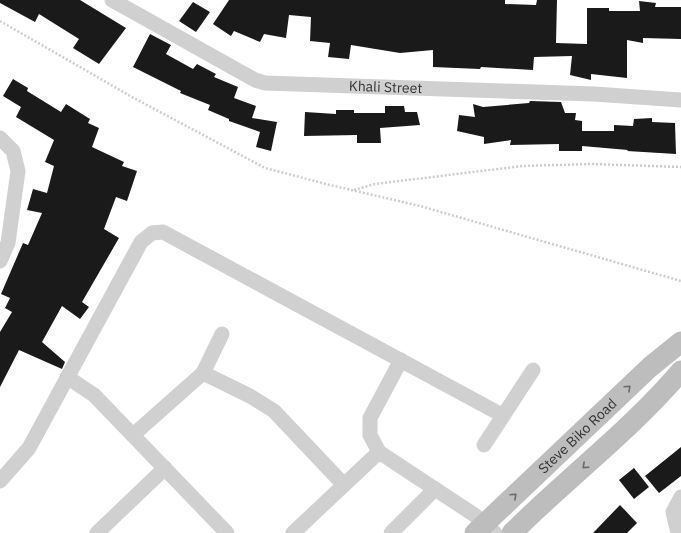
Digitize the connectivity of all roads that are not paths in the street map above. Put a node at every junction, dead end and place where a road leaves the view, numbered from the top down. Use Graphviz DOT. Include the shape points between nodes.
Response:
graph roads {
  1 [pos="112,0"];
  2 [pos="681,100"];
  3 [pos="0,138"];
  4 [pos="1,258"];
  5 [pos="222,334"];
  6 [pos="681,342"];
  7 [pos="401,360"];
  8 [pos="533,370"];
  9 [pos="681,372"];
  10 [pos="203,373"];
  11 [pos="67,377"];
  12 [pos="502,415"];
  13 [pos="133,435"];
  14 [pos="484,445"];
  15 [pos="379,452"];
  16 [pos="164,468"];
  17 [pos="0,481"];
  18 [pos="344,485"];
  19 [pos="435,490"];
  20 [pos="681,498"];
  21 [pos="485,530"];
  22 [pos="97,533"];
  23 [pos="227,533"];
  24 [pos="293,533"];
  25 [pos="391,533"];
  26 [pos="512,533"];
  27 [pos="678,533"];
  1 -- 2 [label="street, Khali Street" via="255,80 265,83 594,94"];
  3 -- 4 [label="street" via="13,151 18,170 8,243"];
  5 -- 10 [label="street"];
  21 -- 6 [label="street, Steve Biko Road, one-way" via="650,367"];
  7 -- 11 [label="street" via="163,232 152,233 141,242"];
  7 -- 12 [label="street"];
  7 -- 15 [label="street" via="370,418 370,435"];
  8 -- 12 [label="street"];
  9 -- 26 [label="street, Steve Biko Road, one-way" via="619,434"];
  10 -- 13 [label="street"];
  10 -- 18 [label="street" via="274,411"];
  11 -- 13 [label="street" via="94,395"];
  11 -- 17 [label="street" via="29,448"];
  12 -- 14 [label="street"];
  13 -- 16 [label="street"];
  15 -- 18 [label="street"];
  15 -- 19 [label="street"];
  16 -- 22 [label="street"];
  16 -- 23 [label="street"];
  18 -- 24 [label="street"];
  19 -- 21 [label="street"];
  19 -- 25 [label="street"];
  20 -- 27 [label="street" via="673,512"];
}
